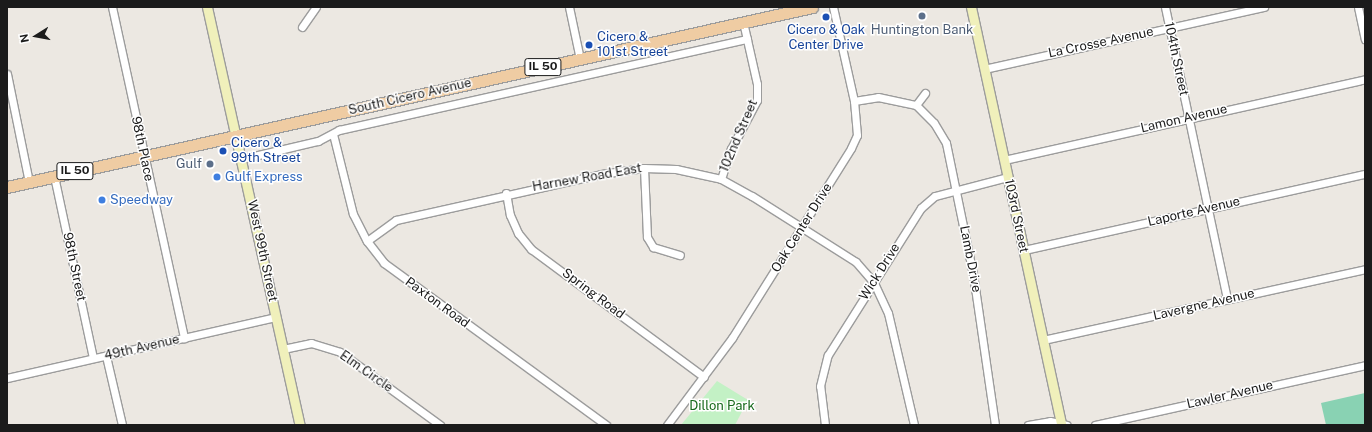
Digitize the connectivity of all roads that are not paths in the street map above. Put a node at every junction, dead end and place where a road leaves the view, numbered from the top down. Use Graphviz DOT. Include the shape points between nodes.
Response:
graph roads {
  1 [pos="112,7"];
  2 [pos="207,7"];
  3 [pos="316,7"];
  4 [pos="569,7"];
  5 [pos="812,7"];
  6 [pos="833,7"];
  7 [pos="971,7"];
  8 [pos="1165,7"];
  9 [pos="1264,7"];
  10 [pos="1358,7"];
  11 [pos="743,22"];
  12 [pos="302,26"];
  13 [pos="1169,28"];
  14 [pos="747,39"];
  15 [pos="1365,39"];
  16 [pos="580,59"];
  17 [pos="984,69"];
  18 [pos="7,74"];
  19 [pos="1365,79"];
  20 [pos="925,93"];
  21 [pos="854,101"];
  22 [pos="916,105"];
  23 [pos="1189,118"];
  24 [pos="333,134"];
  25 [pos="236,135"];
  26 [pos="144,156"];
  27 [pos="241,158"];
  28 [pos="1004,160"];
  29 [pos="644,168"];
  30 [pos="1365,174"];
  31 [pos="54,176"];
  32 [pos="1008,177"];
  33 [pos="721,179"];
  34 [pos="29,182"];
  35 [pos="7,186"];
  36 [pos="957,190"];
  37 [pos="506,193"];
  38 [pos="1208,209"];
  39 [pos="802,228"];
  40 [pos="367,241"];
  41 [pos="1024,250"];
  42 [pos="680,255"];
  43 [pos="1365,268"];
  44 [pos="874,284"];
  45 [pos="1227,299"];
  46 [pos="276,317"];
  47 [pos="184,338"];
  48 [pos="1043,340"];
  49 [pos="283,349"];
  50 [pos="106,356"];
  51 [pos="94,358"];
  52 [pos="1365,365"];
  53 [pos="704,377"];
  54 [pos="7,378"];
  55 [pos="1063,424"];
  56 [pos="122,425"];
  57 [pos="300,425"];
  58 [pos="440,425"];
  59 [pos="606,425"];
  60 [pos="666,425"];
  61 [pos="825,425"];
  62 [pos="914,425"];
  63 [pos="995,425"];
  64 [pos="1028,425"];
  65 [pos="1095,425"];
  1 -- 26 [label="street, 98th Place"];
  2 -- 25 [label="street, West 99th Street"];
  3 -- 12 [label="street"];
  4 -- 16 [label="street"];
  5 -- 11 [label="main road, South Cicero Avenue / IL 50"];
  6 -- 21 [label="street, Oak Center Drive"];
  7 -- 17 [label="street, 103rd Street"];
  8 -- 13 [label="street, 104th Street"];
  9 -- 13 [label="street, La Crosse Avenue"];
  10 -- 15 [label="street"];
  11 -- 14 [label="street, 102nd Street"];
  11 -- 16 [label="main road, South Cicero Avenue / IL 50"];
  13 -- 17 [label="street, La Crosse Avenue"];
  13 -- 23 [label="street, 104th Street"];
  14 -- 24 [label="street, South Cicero Avenue" via="339,130"];
  14 -- 33 [label="street, 102nd Street" via="757,84 757,100 731,149"];
  16 -- 25 [label="main road, South Cicero Avenue / IL 50"];
  17 -- 28 [label="street, 103rd Street"];
  18 -- 34 [label="street"];
  19 -- 23 [label="street, Lamon Avenue"];
  20 -- 22 [label="street"];
  21 -- 22 [label="street" via="878,96"];
  21 -- 39 [label="street, Oak Center Drive" via="857,135"];
  22 -- 36 [label="street, Lamb Drive" via="934,123 946,143"];
  23 -- 28 [label="street, Lamon Avenue"];
  23 -- 38 [label="street, 104th Street"];
  24 -- 27 [label="street, South Cicero Avenue" via="318,141"];
  24 -- 40 [label="street, Paxton Road" via="353,214"];
  25 -- 26 [label="main road, South Cicero Avenue / IL 50"];
  25 -- 27 [label="street, West 99th Street"];
  26 -- 31 [label="main road, South Cicero Avenue / IL 50"];
  26 -- 47 [label="street, 98th Place"];
  27 -- 46 [label="street, West 99th Street"];
  28 -- 32 [label="street, 103rd Street"];
  29 -- 33 [label="street, Harnew Road East" via="676,169"];
  29 -- 37 [label="street, Harnew Road East"];
  29 -- 42 [label="street" via="647,237 653,247"];
  30 -- 38 [label="street, Laporte Avenue"];
  31 -- 34 [label="main road, South Cicero Avenue / IL 50"];
  31 -- 51 [label="street, 98th Street"];
  32 -- 36 [label="street, Wick Drive"];
  32 -- 41 [label="street, 103rd Street"];
  33 -- 39 [label="street, Harnew Road East"];
  34 -- 35 [label="main road, South Cicero Avenue / IL 50"];
  36 -- 44 [label="street, Wick Drive" via="935,196 921,208"];
  36 -- 63 [label="street, Lamb Drive" via="982,328 989,396"];
  37 -- 40 [label="street, Harnew Road East" via="396,220"];
  37 -- 53 [label="street, Spring Road" via="510,215 518,233 531,249"];
  38 -- 41 [label="street, Laporte Avenue"];
  38 -- 45 [label="street, 104th Street"];
  39 -- 44 [label="street, Harnew Road East" via="856,262"];
  39 -- 53 [label="street, Oak Center Drive"];
  40 -- 59 [label="street, Paxton Road" via="384,263 408,282"];
  41 -- 48 [label="street, 103rd Street"];
  43 -- 45 [label="street, Lavergne Avenue"];
  44 -- 61 [label="street, Wick Drive" via="834,345 824,367 819,395"];
  44 -- 62 [label="street, Harnew Road East" via="888,312"];
  45 -- 48 [label="street, Lavergne Avenue"];
  46 -- 47 [label="street, 49th Avenue"];
  46 -- 49 [label="street, West 99th Street"];
  47 -- 50 [label="street, 49th Avenue"];
  48 -- 55 [label="street, 103rd Street"];
  49 -- 57 [label="street, West 99th Street"];
  49 -- 58 [label="street, Elm Circle" via="311,343 340,352"];
  50 -- 51 [label="street, 49th Avenue"];
  50 -- 56 [label="street"];
  51 -- 54 [label="street, 49th Avenue"];
  52 -- 65 [label="street, Lawler Avenue"];
  53 -- 60 [label="street, Oak Center Drive"];
  55 -- 64 [label="street" via="1050,421"];
}
